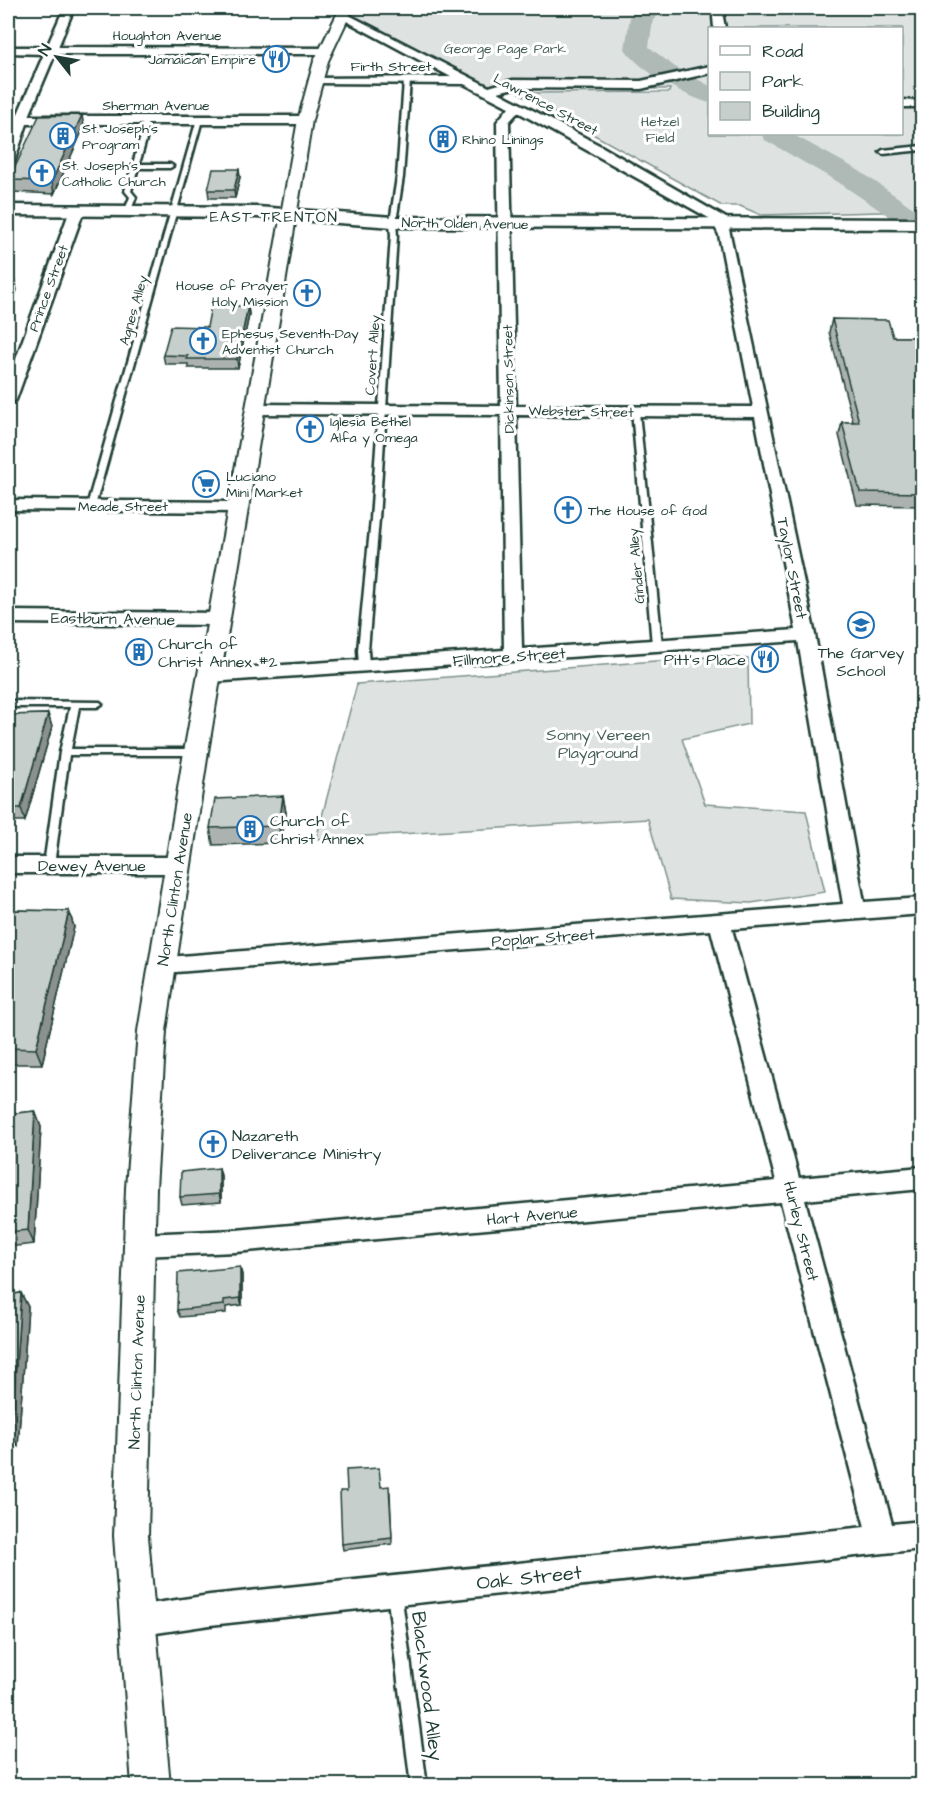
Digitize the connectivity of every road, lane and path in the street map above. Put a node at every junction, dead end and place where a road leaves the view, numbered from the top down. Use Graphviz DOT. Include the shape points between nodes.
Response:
graph roads {
  1 [pos="69,8"];
  2 [pos="723,8"];
  3 [pos="345,11"];
  4 [pos="720,27"];
  5 [pos="8,50"];
  6 [pos="51,50"];
  7 [pos="326,51"];
  8 [pos="708,70"];
  9 [pos="468,80"];
  10 [pos="315,81"];
  11 [pos="407,81"];
  12 [pos="489,91"];
  13 [pos="903,104"];
  14 [pos="922,104"];
  15 [pos="516,106"];
  16 [pos="8,120"];
  17 [pos="23,120"];
  18 [pos="199,120"];
  19 [pos="305,120"];
  20 [pos="145,126"];
  21 [pos="922,148"];
  22 [pos="883,152"];
  23 [pos="8,162"];
  24 [pos="135,166"];
  25 [pos="170,166"];
  26 [pos="130,203"];
  27 [pos="8,210"];
  28 [pos="77,210"];
  29 [pos="173,211"];
  30 [pos="290,214"];
  31 [pos="393,222"];
  32 [pos="504,223"];
  33 [pos="922,224"];
  34 [pos="726,225"];
  35 [pos="8,400"];
  36 [pos="256,409"];
  37 [pos="382,411"];
  38 [pos="508,411"];
  39 [pos="635,412"];
  40 [pos="762,412"];
  41 [pos="8,505"];
  42 [pos="91,506"];
  43 [pos="238,507"];
  44 [pos="8,617"];
  45 [pos="219,619"];
  46 [pos="806,635"];
  47 [pos="657,645"];
  48 [pos="513,656"];
  49 [pos="364,666"];
  50 [pos="211,676"];
  51 [pos="8,704"];
  52 [pos="75,704"];
  53 [pos="97,704"];
  54 [pos="65,752"];
  55 [pos="196,752"];
  56 [pos="8,865"];
  57 [pos="49,865"];
  58 [pos="177,865"];
  59 [pos="922,906"];
  60 [pos="855,913"];
  61 [pos="720,923"];
  62 [pos="163,964"];
  63 [pos="922,1178"];
  64 [pos="791,1190"];
  65 [pos="141,1245"];
  66 [pos="922,1535"];
  67 [pos="882,1539"];
  68 [pos="394,1591"];
  69 [pos="136,1621"];
  70 [pos="151,1785"];
  71 [pos="419,1785"];
  1 -- 6 [label="street"];
  2 -- 4 [label="street" via="718,17"];
  3 -- 7 [label="street, North Clinton Avenue"];
  3 -- 9 [label="street, Lawrence Street"];
  5 -- 6 [label="street, Houghton Avenue"];
  6 -- 7 [label="street, Houghton Avenue"];
  6 -- 17 [label="street"];
  7 -- 10 [label="street, North Clinton Avenue"];
  8 -- 12 [label="street" via="634,85 513,84"];
  9 -- 11 [label="street, Firth Street"];
  9 -- 12 [label="street, Lawrence Street"];
  10 -- 11 [label="street, Firth Street"];
  10 -- 19 [label="street, North Clinton Avenue"];
  11 -- 31 [label="lane, Covert Alley"];
  12 -- 15 [label="street, Lawrence Street"];
  13 -- 14 [label="street"];
  15 -- 32 [label="street, Dickinson Street" via="503,122"];
  15 -- 34 [label="street, Lawrence Street" via="700,205"];
  16 -- 17 [label="street, Sherman Avenue"];
  17 -- 20 [label="street, Sherman Avenue"];
  17 -- 23 [label="street"];
  18 -- 19 [label="street, Sherman Avenue"];
  18 -- 20 [label="street, Sherman Avenue"];
  18 -- 29 [label="lane, Agnes Alley"];
  19 -- 30 [label="street, North Clinton Avenue"];
  20 -- 24 [label="lane"];
  21 -- 22 [label="lane"];
  24 -- 25 [label="lane"];
  24 -- 26 [label="lane" via="128,190"];
  26 -- 28 [label="main road, North Olden Avenue"];
  26 -- 29 [label="main road, North Olden Avenue"];
  27 -- 28 [label="main road, North Olden Avenue"];
  28 -- 35 [label="street, Prince Street"];
  29 -- 30 [label="main road, North Olden Avenue"];
  29 -- 42 [label="lane, Agnes Alley"];
  30 -- 31 [label="main road, North Olden Avenue"];
  30 -- 36 [label="street, North Clinton Avenue"];
  31 -- 32 [label="main road, North Olden Avenue"];
  31 -- 37 [label="lane, Covert Alley"];
  32 -- 34 [label="main road, North Olden Avenue"];
  32 -- 38 [label="street, Dickinson Street"];
  33 -- 34 [label="main road, North Olden Avenue"];
  34 -- 40 [label="street, Taylor Street"];
  36 -- 37 [label="street, Webster Street"];
  36 -- 43 [label="street, North Clinton Avenue"];
  37 -- 38 [label="street, Webster Street"];
  37 -- 49 [label="lane, Covert Alley"];
  38 -- 39 [label="street, Webster Street"];
  38 -- 48 [label="street, Dickinson Street"];
  39 -- 40 [label="street, Webster Street"];
  39 -- 47 [label="lane, Ginder Alley"];
  40 -- 46 [label="street, Taylor Street"];
  41 -- 42 [label="street, Meade Street"];
  42 -- 43 [label="street, Meade Street"];
  43 -- 45 [label="street, North Clinton Avenue"];
  44 -- 45 [label="street, Eastburn Avenue"];
  45 -- 50 [label="street, North Clinton Avenue"];
  46 -- 47 [label="street, Fillmore Street"];
  46 -- 60 [label="street, Taylor Street"];
  47 -- 48 [label="street, Fillmore Street"];
  48 -- 49 [label="street, Fillmore Street"];
  49 -- 50 [label="street, Fillmore Street"];
  50 -- 55 [label="street, North Clinton Avenue"];
  51 -- 52 [label="lane"];
  52 -- 53 [label="lane"];
  52 -- 54 [label="lane"];
  54 -- 55 [label="lane"];
  54 -- 57 [label="lane"];
  55 -- 58 [label="street, North Clinton Avenue"];
  56 -- 57 [label="street, Dewey Avenue"];
  57 -- 58 [label="street, Dewey Avenue"];
  58 -- 62 [label="street, North Clinton Avenue"];
  59 -- 60 [label="street, Poplar Street"];
  60 -- 61 [label="street, Poplar Street"];
  61 -- 62 [label="street, Poplar Street"];
  61 -- 64 [label="street, Hurley Street"];
  62 -- 65 [label="street, North Clinton Avenue" via="152,1031"];
  63 -- 64 [label="street, Hart Avenue"];
  64 -- 65 [label="street, Hart Avenue" via="260,1239"];
  64 -- 67 [label="street, Hurley Street"];
  65 -- 69 [label="street, North Clinton Avenue" via="131,1536"];
  66 -- 67 [label="street, Oak Street"];
  67 -- 68 [label="street, Oak Street"];
  68 -- 69 [label="street, Oak Street"];
  68 -- 71 [label="lane, Blackwood Alley"];
  69 -- 70 [label="street, North Clinton Avenue"];
}
